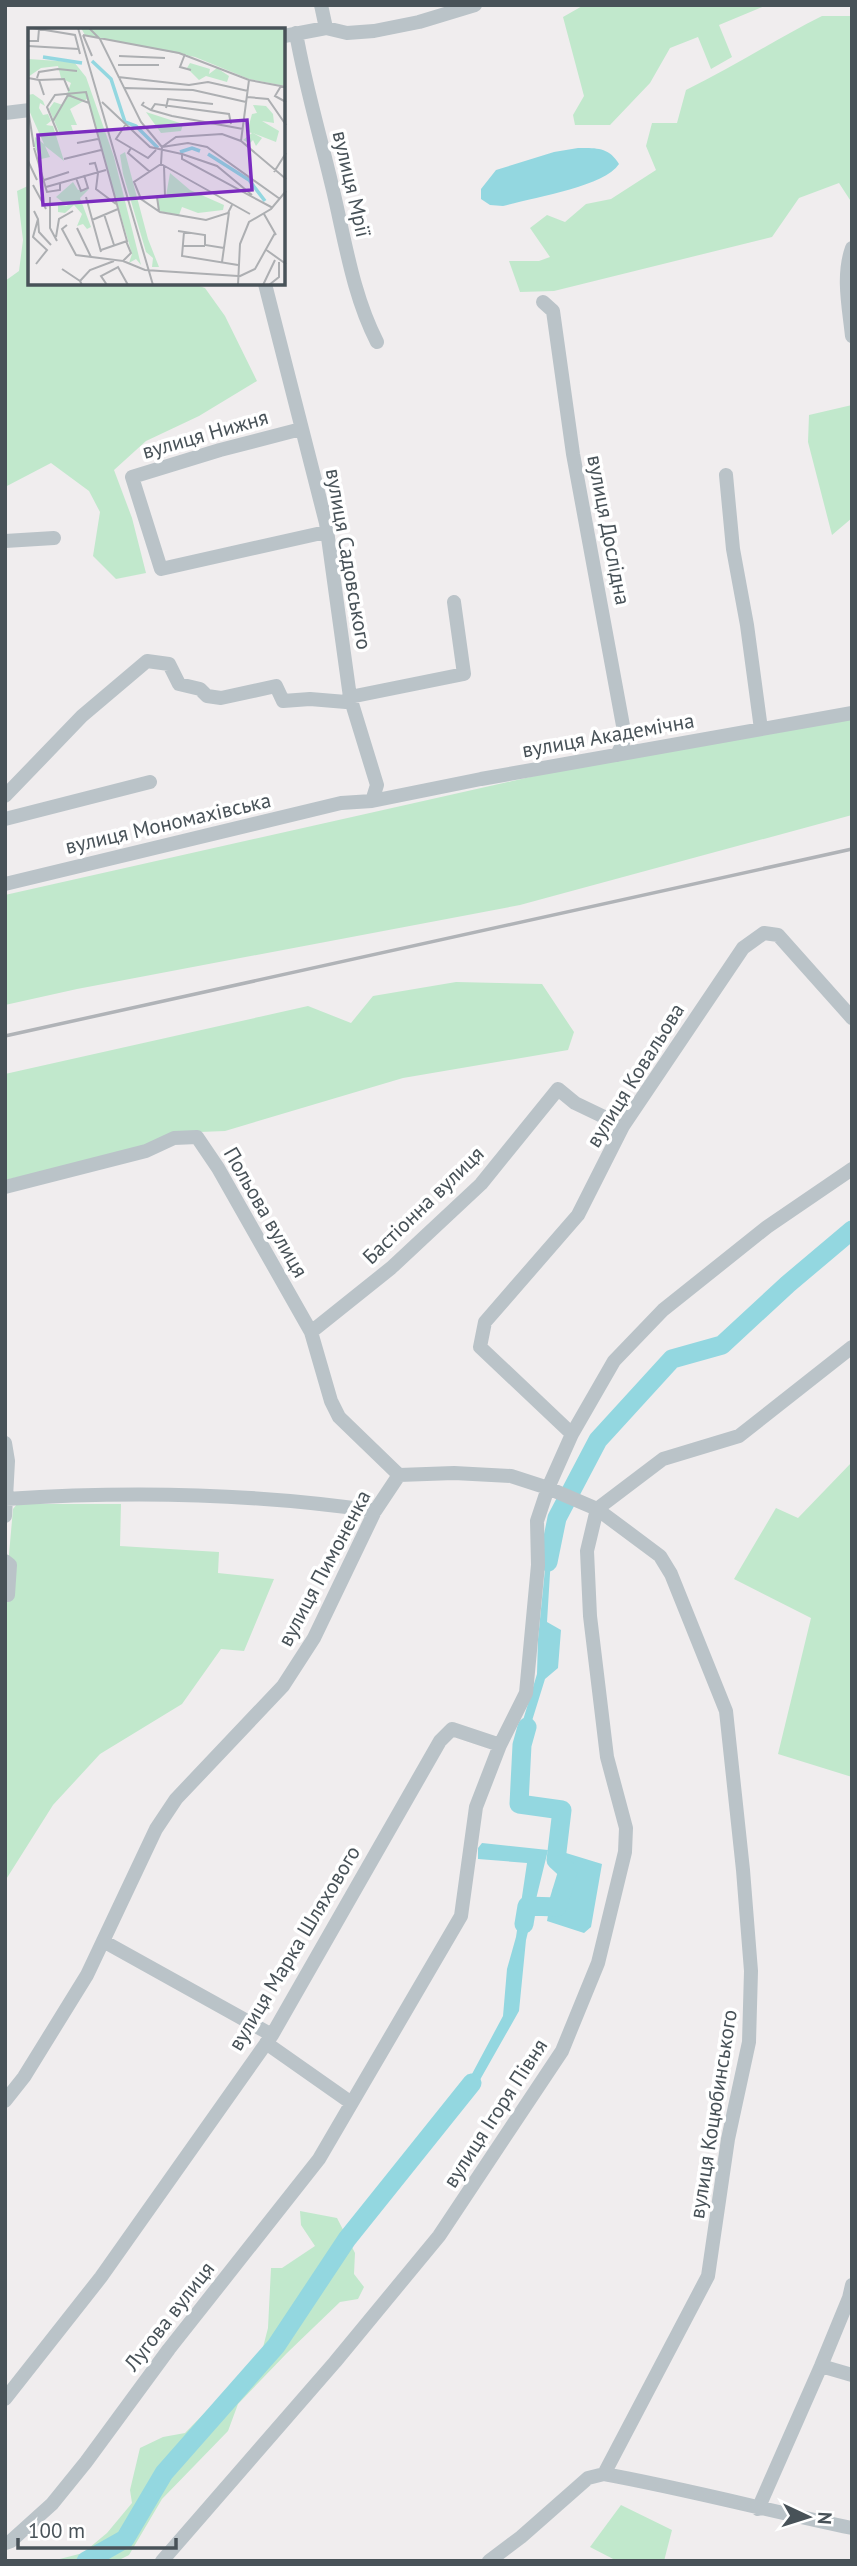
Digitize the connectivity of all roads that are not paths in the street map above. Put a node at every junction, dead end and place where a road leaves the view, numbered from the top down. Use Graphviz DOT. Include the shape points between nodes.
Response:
graph roads {
  1 [pos="321,5"];
  2 [pos="469,7"];
  3 [pos="326,28"];
  4 [pos="290,34"];
  5 [pos="28,110"];
  6 [pos="5,113"];
  7 [pos="852,248"];
  8 [pos="265,285"];
  9 [pos="548,307"];
  10 [pos="852,337"];
  11 [pos="377,342"];
  12 [pos="301,429"];
  13 [pos="726,475"];
  14 [pos="326,532"];
  15 [pos="54,538"];
  16 [pos="5,541"];
  17 [pos="454,602"];
  18 [pos="351,697"];
  19 [pos="852,713"];
  20 [pos="761,729"];
  21 [pos="624,737"];
  22 [pos="637,752"];
  23 [pos="618,755"];
  24 [pos="376,779"];
  25 [pos="150,782"];
  26 [pos="401,795"];
  27 [pos="5,796"];
  28 [pos="372,801"];
  29 [pos="5,819"];
  30 [pos="5,884"];
  31 [pos="852,1018"];
  32 [pos="623,1126"];
  33 [pos="852,1169"];
  34 [pos="5,1186"];
  35 [pos="311,1332"];
  36 [pos="852,1347"];
  37 [pos="572,1434"];
  38 [pos="5,1443"];
  39 [pos="398,1475"];
  40 [pos="549,1489"];
  41 [pos="6,1499"];
  42 [pos="597,1509"];
  43 [pos="375,1511"];
  44 [pos="5,1516"];
  45 [pos="5,1561"];
  46 [pos="5,1595"];
  47 [pos="500,1745"];
  48 [pos="103,1941"];
  49 [pos="269,2039"];
  50 [pos="5,2101"];
  51 [pos="350,2102"];
  52 [pos="852,2285"];
  53 [pos="821,2366"];
  54 [pos="852,2375"];
  55 [pos="5,2399"];
  56 [pos="604,2474"];
  57 [pos="758,2509"];
  58 [pos="852,2528"];
  59 [pos="5,2543"];
  60 [pos="162,2561"];
  61 [pos="489,2561"];
  1 -- 3 [label="street"];
  2 -- 3 [label="street" via="419,22 353,33"];
  3 -- 4 [label="street"];
  4 -- 11 [label="street, вулиця Мрії" via="331,180 355,290"];
  5 -- 6 [label="street"];
  7 -- 10 [label="street" via="847,285"];
  8 -- 12 [label="street, вулиця Садовського"];
  9 -- 21 [label="street, вулиця Дослідна"];
  12 -- 14 [label="street, вулиця Садовського"];
  12 -- 14 [label="street, вулиця Нижня" via="132,477 161,569"];
  13 -- 20 [label="street"];
  14 -- 18 [label="street, вулиця Садовського"];
  15 -- 16 [label="street"];
  17 -- 18 [label="street" via="464,674"];
  18 -- 24 [label="street, вулиця Садовського"];
  18 -- 27 [label="street" via="346,702 283,701 276,686 220,698 207,696 200,689 179,684 169,664 147,661 82,716"];
  19 -- 20 [label="street, вулиця Академічна"];
  20 -- 22 [label="street, вулиця Академічна"];
  21 -- 22 [label="street"];
  21 -- 23 [label="street, вулиця Дослідна"];
  22 -- 23 [label="street, вулиця Академічна"];
  23 -- 26 [label="street, вулиця Академічна"];
  24 -- 26 [label="street"];
  24 -- 28 [label="street, вулиця Садовського"];
  25 -- 29 [label="street"];
  26 -- 28 [label="street, вулиця Академічна"];
  28 -- 30 [label="street, вулиця Мономахівська" via="341,803"];
  31 -- 32 [label="street, вулиця Ковальова" via="778,935 764,933 743,948"];
  32 -- 35 [label="street, Бастіонна вулиця" via="575,1103 558,1089 481,1184 391,1268"];
  32 -- 37 [label="street, вулиця Ковальова" via="578,1215 485,1322 480,1347"];
  33 -- 37 [label="street" via="767,1227 663,1310 614,1361"];
  34 -- 35 [label="street, Польова вулиця" via="146,1151 174,1138 197,1137"];
  35 -- 39 [label="street, Польова вулиця" via="339,1417"];
  36 -- 42 [label="street" via="739,1436 663,1460"];
  37 -- 40 [label="street"];
  38 -- 41 [label="street"];
  39 -- 40 [label="street" via="511,1476"];
  39 -- 43 [label="street, вулиця Пимоненка"];
  40 -- 42 [label="street"];
  40 -- 47 [label="street" via="537,1521 538,1565 526,1693"];
  41 -- 43 [label="street" via="220,1496"];
  41 -- 44 [label="street"];
  42 -- 56 [label="street, вулиця Коцюбинського" via="666,1565 726,1712 751,1990 749,2042 728,2139 708,2276"];
  42 -- 60 [label="street, вулиця Ігоря Півня" via="587,1551 590,1616 607,1757 626,1828 625,1852 598,1963 562,2050 439,2236"];
  43 -- 48 [label="street, вулиця Пимоненка" via="314,1637 283,1686 176,1799 156,1829"];
  45 -- 46 [label="street" via="10,1565"];
  47 -- 49 [label="street, вулиця Марка Шляхового" via="452,1728 440,1741"];
  47 -- 51 [label="street, Лугова вулиця" via="476,1807 461,1916"];
  48 -- 49 [label="street"];
  48 -- 50 [label="street, вулиця Пимоненка" via="88,1975"];
  49 -- 51 [label="street"];
  49 -- 55 [label="street, вулиця Марка Шляхового" via="101,2277"];
  51 -- 59 [label="street, Лугова вулиця" via="319,2159 86,2462 52,2504"];
  52 -- 53 [label="street"];
  53 -- 54 [label="street"];
  53 -- 57 [label="street"];
  56 -- 57 [label="street"];
  56 -- 61 [label="street" via="588,2478"];
  57 -- 58 [label="street"];
}
